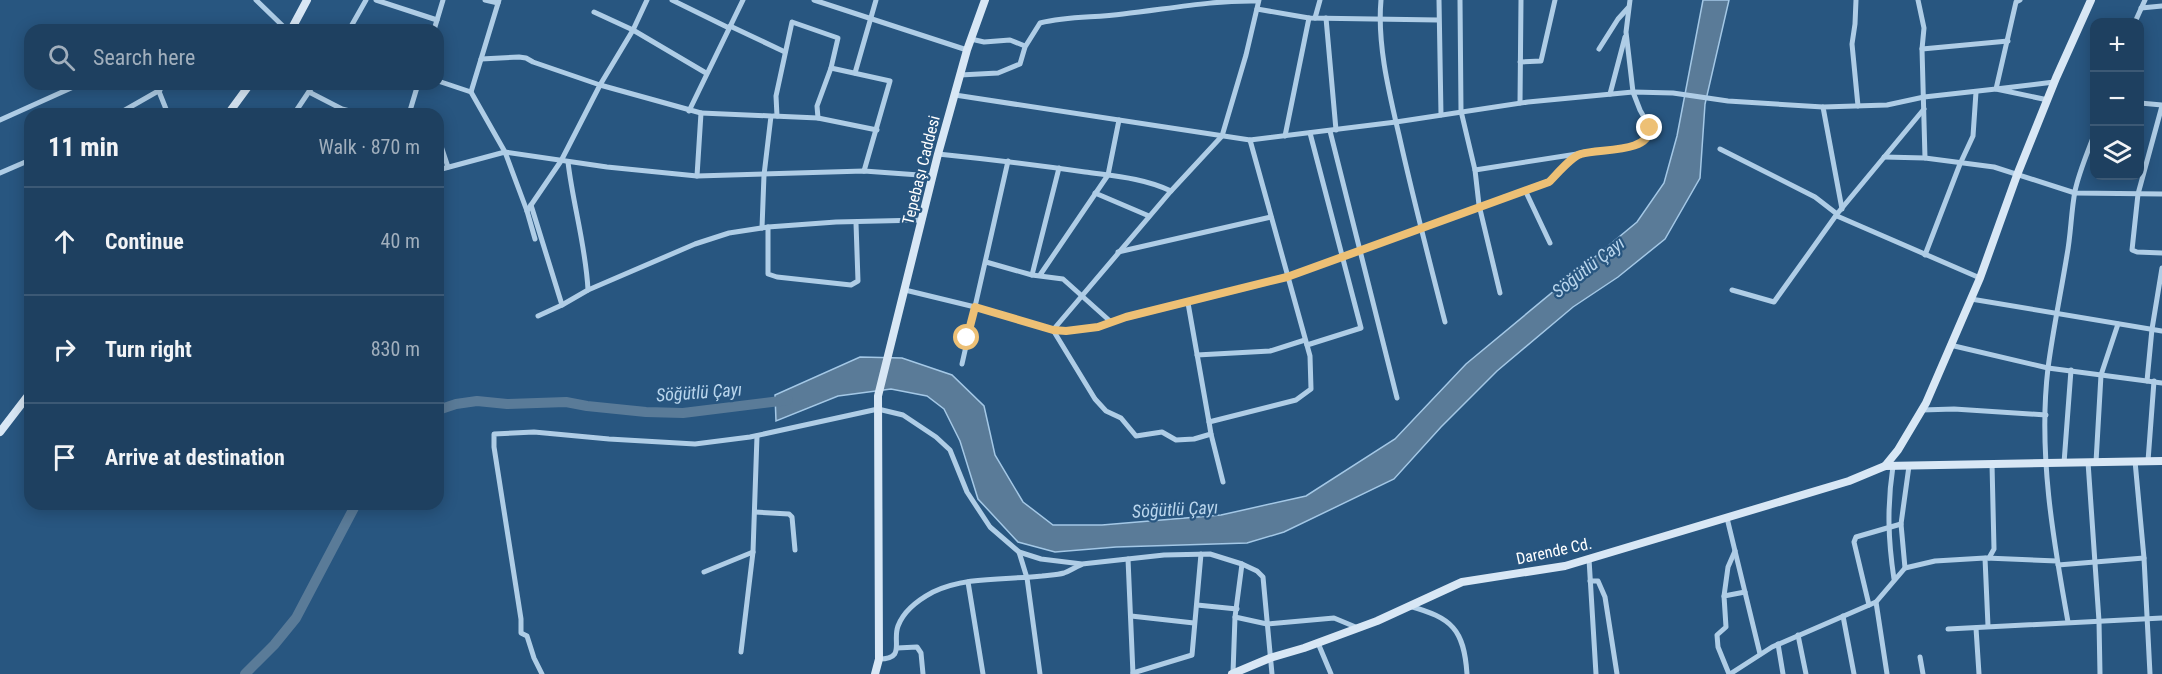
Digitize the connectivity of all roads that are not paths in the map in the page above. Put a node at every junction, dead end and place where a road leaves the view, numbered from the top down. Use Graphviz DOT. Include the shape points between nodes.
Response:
graph roads {
  1 [pos="256,0"];
  2 [pos="307,0"];
  3 [pos="366,0"];
  4 [pos="376,0"];
  5 [pos="443,0"];
  6 [pos="485,0"];
  7 [pos="647,0"];
  8 [pos="672,0"];
  9 [pos="743,0"];
  10 [pos="814,0"];
  11 [pos="876,0"];
  12 [pos="985,0"];
  13 [pos="1320,0"];
  14 [pos="1381,0"];
  15 [pos="1439,0"];
  16 [pos="1460,0"];
  17 [pos="1521,0"];
  18 [pos="1555,0"];
  19 [pos="1630,0"];
  20 [pos="1856,0"];
  21 [pos="1918,0"];
  22 [pos="2020,0"];
  23 [pos="2091,0"];
  24 [pos="2145,0"];
  25 [pos="1259,1"];
  26 [pos="498,2"];
  27 [pos="2162,6"];
  28 [pos="1629,7"];
  29 [pos="2141,8"];
  30 [pos="1257,9"];
  31 [pos="594,12"];
  32 [pos="1312,18"];
  33 [pos="1326,18"];
  34 [pos="2137,18"];
  35 [pos="870,19"];
  36 [pos="1379,19"];
  37 [pos="437,20"];
  38 [pos="1438,20"];
  39 [pos="282,24"];
  40 [pos="293,24"];
  41 [pos="352,24"];
  42 [pos="436,24"];
  43 [pos="729,27"];
  44 [pos="633,30"];
  45 [pos="1626,32"];
  46 [pos="971,39"];
  47 [pos="2008,41"];
  48 [pos="1025,46"];
  49 [pos="1599,49"];
  50 [pos="1922,49"];
  51 [pos="967,51"];
  52 [pos="785,52"];
  53 [pos="481,59"];
  54 [pos="1520,62"];
  55 [pos="831,68"];
  56 [pos="706,73"];
  57 [pos="855,73"];
  58 [pos="960,75"];
  59 [pos="2055,82"];
  60 [pos="444,83"];
  61 [pos="600,85"];
  62 [pos="1996,89"];
  63 [pos="67,90"];
  64 [pos="154,90"];
  65 [pos="159,90"];
  66 [pos="246,90"];
  67 [pos="416,90"];
  68 [pos="309,92"];
  69 [pos="471,92"];
  70 [pos="1633,92"];
  71 [pos="1976,92"];
  72 [pos="1610,94"];
  73 [pos="955,95"];
  74 [pos="1924,98"];
  75 [pos="2048,100"];
  76 [pos="1520,103"];
  77 [pos="2144,103"];
  78 [pos="2162,105"];
  79 [pos="1858,106"];
  80 [pos="1823,107"];
  81 [pos="27,108"];
  82 [pos="127,108"];
  83 [pos="166,108"];
  84 [pos="232,108"];
  85 [pos="298,108"];
  86 [pos="340,108"];
  87 [pos="411,108"];
  88 [pos="24,109"];
  89 [pos="1924,109"];
  90 [pos="689,111"];
  91 [pos="1461,111"];
  92 [pos="701,113"];
  93 [pos="1442,115"];
  94 [pos="774,116"];
  95 [pos="818,118"];
  96 [pos="0,120"];
  97 [pos="1119,120"];
  98 [pos="1396,122"];
  99 [pos="877,130"];
  100 [pos="1333,130"];
  101 [pos="1310,133"];
  102 [pos="1222,136"];
  103 [pos="1285,136"];
  104 [pos="1250,140"];
  105 [pos="2090,146"];
  106 [pos="1720,149"];
  107 [pos="505,152"];
  108 [pos="938,154"];
  109 [pos="1579,154"];
  110 [pos="444,157"];
  111 [pos="1884,157"];
  112 [pos="1925,158"];
  113 [pos="561,161"];
  114 [pos="1008,161"];
  115 [pos="568,162"];
  116 [pos="24,163"];
  117 [pos="1960,164"];
  118 [pos="448,167"];
  119 [pos="444,168"];
  120 [pos="1059,168"];
  121 [pos="1476,170"];
  122 [pos="864,171"];
  123 [pos="0,173"];
  124 [pos="764,175"];
  125 [pos="1108,175"];
  126 [pos="2017,175"];
  127 [pos="697,176"];
  128 [pos="933,176"];
  129 [pos="1171,190"];
  130 [pos="1525,190"];
  131 [pos="1095,193"];
  132 [pos="2075,193"];
  133 [pos="2138,194"];
  134 [pos="2162,194"];
  135 [pos="531,205"];
  136 [pos="1479,205"];
  137 [pos="527,211"];
  138 [pos="1839,213"];
  139 [pos="1149,216"];
  140 [pos="1271,217"];
  141 [pos="922,220"];
  142 [pos="856,223"];
  143 [pos="765,228"];
  144 [pos="1420,228"];
  145 [pos="535,239"];
  146 [pos="1550,243"];
  147 [pos="1359,249"];
  148 [pos="1119,252"];
  149 [pos="2162,253"];
  150 [pos="1925,255"];
  151 [pos="1341,256"];
  152 [pos="986,262"];
  153 [pos="2162,268"];
  154 [pos="1032,275"];
  155 [pos="1040,275"];
  156 [pos="1287,277"];
  157 [pos="2161,277"];
  158 [pos="1980,278"];
  159 [pos="588,290"];
  160 [pos="905,290"];
  161 [pos="1732,290"];
  162 [pos="1500,293"];
  163 [pos="1082,295"];
  164 [pos="1971,299"];
  165 [pos="1188,303"];
  166 [pos="562,305"];
  167 [pos="975,307"];
  168 [pos="2057,314"];
  169 [pos="538,316"];
  170 [pos="1111,322"];
  171 [pos="1445,322"];
  172 [pos="2118,324"];
  173 [pos="2152,329"];
  174 [pos="1053,330"];
  175 [pos="2162,331"];
  176 [pos="1306,343"];
  177 [pos="1950,345"];
  178 [pos="1197,355"];
  179 [pos="962,364"];
  180 [pos="2048,368"];
  181 [pos="2071,370"];
  182 [pos="2102,375"];
  183 [pos="2150,381"];
  184 [pos="2162,382"];
  185 [pos="1397,399"];
  186 [pos="24,401"];
  187 [pos="878,409"];
  188 [pos="1922,410"];
  189 [pos="2046,415"];
  190 [pos="1209,422"];
  191 [pos="0,432"];
  192 [pos="1211,434"];
  193 [pos="757,436"];
  194 [pos="2135,461"];
  195 [pos="2148,461"];
  196 [pos="2162,461"];
  197 [pos="2092,462"];
  198 [pos="2046,463"];
  199 [pos="2064,463"];
  200 [pos="1992,464"];
  201 [pos="1889,466"];
  202 [pos="1909,466"];
  203 [pos="1223,482"];
  204 [pos="755,512"];
  205 [pos="1727,518"];
  206 [pos="1901,524"];
  207 [pos="1887,528"];
  208 [pos="795,550"];
  209 [pos="1735,551"];
  210 [pos="753,552"];
  211 [pos="1019,552"];
  212 [pos="1201,554"];
  213 [pos="1987,558"];
  214 [pos="2144,558"];
  215 [pos="1128,559"];
  216 [pos="1588,559"];
  217 [pos="2093,562"];
  218 [pos="2058,563"];
  219 [pos="1082,564"];
  220 [pos="1242,564"];
  221 [pos="1905,568"];
  222 [pos="704,572"];
  223 [pos="1027,578"];
  224 [pos="1894,579"];
  225 [pos="1590,581"];
  226 [pos="968,582"];
  227 [pos="1745,592"];
  228 [pos="1724,596"];
  229 [pos="1876,602"];
  230 [pos="1197,605"];
  231 [pos="1869,605"];
  232 [pos="1409,606"];
  233 [pos="1237,609"];
  234 [pos="1131,616"];
  235 [pos="1843,616"];
  236 [pos="1235,617"];
  237 [pos="2162,618"];
  238 [pos="2149,620"];
  239 [pos="2099,621"];
  240 [pos="2068,622"];
  241 [pos="1194,623"];
  242 [pos="1267,624"];
  243 [pos="1988,626"];
  244 [pos="1358,628"];
  245 [pos="1976,628"];
  246 [pos="1948,629"];
  247 [pos="1798,635"];
  248 [pos="1318,643"];
  249 [pos="1778,644"];
  250 [pos="897,648"];
  251 [pos="741,652"];
  252 [pos="1760,654"];
  253 [pos="1920,657"];
  254 [pos="1270,658"];
  255 [pos="879,659"];
  256 [pos="1133,673"];
  257 [pos="542,674"];
  258 [pos="875,674"];
  259 [pos="923,674"];
  260 [pos="983,674"];
  261 [pos="1040,674"];
  262 [pos="1233,674"];
  263 [pos="1272,674"];
  264 [pos="1331,674"];
  265 [pos="1467,674"];
  266 [pos="1596,674"];
  267 [pos="1608,674"];
  268 [pos="1617,674"];
  269 [pos="1730,674"];
  270 [pos="1783,674"];
  271 [pos="1806,674"];
  272 [pos="1854,674"];
  273 [pos="1887,674"];
  274 [pos="1923,674"];
  275 [pos="1979,674"];
  276 [pos="2100,674"];
  277 [pos="2150,674"];
  1 -- 39 [label="street"];
  2 -- 40 [label="street"];
  3 -- 41 [label="street"];
  4 -- 37 [label="street"];
  5 -- 37 [label="street"];
  6 -- 26 [label="street"];
  7 -- 44 [label="street"];
  8 -- 43 [label="street"];
  9 -- 43 [label="street"];
  10 -- 35 [label="street"];
  11 -- 35 [label="street"];
  12 -- 46 [label="street, Tepebaşı Caddesi"];
  13 -- 32 [label="street"];
  14 -- 36 [label="street"];
  15 -- 38 [label="street"];
  16 -- 91 [label="street"];
  17 -- 54 [label="street"];
  18 -- 54 [label="street" via="1541,62"];
  19 -- 28 [label="street"];
  20 -- 79 [label="street" via="1852,44"];
  21 -- 50 [label="street" via="1924,28"];
  22 -- 47 [label="street" via="2016,2"];
  23 -- 59 [label="street"];
  24 -- 29 [label="street"];
  25 -- 30 [label="street"];
  25 -- 48 [label="street" via="1104,17 1064,17 1040,23"];
  26 -- 53 [label="street"];
  27 -- 29 [label="street"];
  28 -- 45 [label="street"];
  28 -- 49 [label="street"];
  29 -- 34 [label="street"];
  30 -- 32 [label="street"];
  30 -- 102 [label="street"];
  31 -- 44 [label="street"];
  32 -- 33 [label="street"];
  32 -- 103 [label="street"];
  33 -- 36 [label="street"];
  33 -- 100 [label="street"];
  35 -- 51 [label="street"];
  35 -- 57 [label="street"];
  36 -- 38 [label="street"];
  36 -- 98 [label="street"];
  37 -- 42 [label="street"];
  38 -- 93 [label="street"];
  43 -- 52 [label="street"];
  43 -- 56 [label="street"];
  44 -- 56 [label="street"];
  44 -- 61 [label="street"];
  45 -- 70 [label="street"];
  45 -- 72 [label="street"];
  46 -- 48 [label="street" via="1010,40"];
  46 -- 51 [label="street, Tepebaşı Caddesi"];
  47 -- 50 [label="street"];
  47 -- 62 [label="street"];
  48 -- 58 [label="street" via="1020,63 1007,70"];
  50 -- 74 [label="street"];
  51 -- 58 [label="street, Tepebaşı Caddesi"];
  52 -- 55 [label="street" via="792,22 822,32 838,38"];
  52 -- 94 [label="street"];
  53 -- 61 [label="street" via="526,58"];
  53 -- 69 [label="street"];
  54 -- 76 [label="street"];
  55 -- 57 [label="street"];
  55 -- 95 [label="street" via="817,106"];
  56 -- 90 [label="street"];
  57 -- 99 [label="street" via="890,81"];
  58 -- 73 [label="street, Tepebaşı Caddesi"];
  59 -- 62 [label="street"];
  59 -- 75 [label="street"];
  60 -- 69 [label="street"];
  61 -- 90 [label="street"];
  61 -- 113 [label="street"];
  62 -- 71 [label="street"];
  62 -- 75 [label="street"];
  63 -- 81 [label="street"];
  64 -- 82 [label="street"];
  65 -- 83 [label="street"];
  66 -- 84 [label="street"];
  67 -- 87 [label="street"];
  68 -- 85 [label="street"];
  68 -- 86 [label="street"];
  69 -- 107 [label="street"];
  70 -- 72 [label="street"];
  70 -- 80 [label="street"];
  70 -- 109 [label="street" via="1650,128 1646,139 1634,146"];
  71 -- 74 [label="street"];
  71 -- 117 [label="street" via="1973,136"];
  72 -- 76 [label="street"];
  73 -- 97 [label="street"];
  73 -- 108 [label="street, Tepebaşı Caddesi"];
  74 -- 79 [label="street"];
  74 -- 89 [label="street"];
  75 -- 126 [label="street"];
  76 -- 91 [label="street"];
  77 -- 78 [label="street"];
  78 -- 133 [label="street"];
  79 -- 80 [label="street"];
  80 -- 138 [label="street"];
  88 -- 96 [label="street"];
  89 -- 111 [label="street"];
  89 -- 112 [label="street"];
  90 -- 92 [label="street"];
  91 -- 93 [label="street"];
  91 -- 121 [label="street"];
  92 -- 94 [label="street"];
  92 -- 127 [label="street"];
  93 -- 98 [label="street"];
  94 -- 95 [label="street"];
  94 -- 124 [label="street"];
  95 -- 99 [label="street"];
  97 -- 102 [label="street"];
  97 -- 125 [label="street"];
  98 -- 100 [label="street"];
  98 -- 144 [label="street"];
  99 -- 122 [label="street"];
  100 -- 101 [label="street"];
  100 -- 147 [label="street"];
  101 -- 103 [label="street"];
  101 -- 151 [label="street"];
  102 -- 104 [label="street"];
  102 -- 129 [label="street"];
  103 -- 104 [label="street"];
  104 -- 140 [label="street"];
  105 -- 132 [label="street"];
  106 -- 138 [label="street"];
  107 -- 113 [label="street"];
  107 -- 118 [label="street"];
  107 -- 137 [label="street"];
  108 -- 114 [label="street"];
  108 -- 128 [label="street, Tepebaşı Caddesi"];
  109 -- 121 [label="street"];
  109 -- 130 [label="street" via="1549,182"];
  110 -- 118 [label="street"];
  111 -- 112 [label="street"];
  111 -- 138 [label="street"];
  112 -- 117 [label="street"];
  113 -- 115 [label="street"];
  113 -- 135 [label="street"];
  114 -- 120 [label="street"];
  114 -- 152 [label="street"];
  115 -- 127 [label="street"];
  115 -- 159 [label="street"];
  116 -- 123 [label="street"];
  117 -- 126 [label="street" via="1994,167"];
  117 -- 150 [label="street"];
  118 -- 119 [label="street"];
  120 -- 125 [label="street"];
  120 -- 154 [label="street"];
  121 -- 136 [label="street"];
  122 -- 124 [label="street"];
  122 -- 128 [label="street"];
  124 -- 127 [label="street"];
  124 -- 143 [label="street"];
  125 -- 129 [label="street" via="1155,183"];
  125 -- 131 [label="street"];
  126 -- 132 [label="street"];
  126 -- 158 [label="street"];
  128 -- 141 [label="street, Tepebaşı Caddesi"];
  129 -- 139 [label="street"];
  130 -- 136 [label="street"];
  130 -- 146 [label="street"];
  131 -- 139 [label="street"];
  131 -- 155 [label="street"];
  132 -- 133 [label="street"];
  132 -- 168 [label="street"];
  133 -- 134 [label="street"];
  133 -- 149 [label="street" via="2132,250"];
  135 -- 137 [label="street"];
  135 -- 166 [label="street"];
  136 -- 144 [label="street"];
  136 -- 162 [label="street"];
  137 -- 145 [label="street"];
  138 -- 150 [label="street"];
  138 -- 161 [label="street" via="1774,302"];
  139 -- 148 [label="street"];
  140 -- 148 [label="street"];
  140 -- 156 [label="street"];
  141 -- 142 [label="street"];
  141 -- 160 [label="street, Tepebaşı Caddesi"];
  142 -- 143 [label="street"];
  142 -- 143 [label="street" via="858,281 851,285 768,274"];
  143 -- 159 [label="street" via="729,233 695,244"];
  144 -- 147 [label="street"];
  144 -- 171 [label="street"];
  147 -- 151 [label="street"];
  147 -- 185 [label="street"];
  148 -- 163 [label="street"];
  150 -- 158 [label="street"];
  151 -- 156 [label="street"];
  151 -- 176 [label="street" via="1361,328"];
  152 -- 154 [label="street"];
  152 -- 167 [label="street"];
  153 -- 157 [label="street"];
  154 -- 155 [label="street"];
  155 -- 163 [label="street" via="1063,279"];
  156 -- 165 [label="street"];
  156 -- 176 [label="street"];
  157 -- 173 [label="street"];
  158 -- 164 [label="street"];
  159 -- 166 [label="street"];
  160 -- 167 [label="street"];
  160 -- 187 [label="street, Tepebaşı Caddesi" via="888,349"];
  163 -- 170 [label="street"];
  163 -- 174 [label="street"];
  164 -- 168 [label="street"];
  164 -- 177 [label="street"];
  165 -- 170 [label="street"];
  165 -- 178 [label="street"];
  166 -- 169 [label="street"];
  167 -- 174 [label="street"];
  167 -- 179 [label="street"];
  168 -- 172 [label="street"];
  168 -- 180 [label="street"];
  170 -- 174 [label="street" via="1098,327"];
  172 -- 173 [label="street"];
  172 -- 182 [label="street"];
  173 -- 175 [label="street"];
  173 -- 183 [label="street"];
  174 -- 192 [label="street" via="1095,399 1106,411 1121,418 1136,436 1162,432 1176,440"];
  176 -- 178 [label="street" via="1270,351"];
  176 -- 190 [label="street" via="1311,389 1296,400"];
  177 -- 180 [label="street"];
  177 -- 188 [label="street"];
  178 -- 190 [label="street"];
  180 -- 181 [label="street"];
  180 -- 189 [label="street"];
  181 -- 182 [label="street"];
  181 -- 199 [label="street"];
  182 -- 183 [label="street"];
  182 -- 197 [label="street"];
  183 -- 184 [label="street"];
  183 -- 195 [label="street"];
  186 -- 191 [label="street"];
  187 -- 193 [label="street"];
  187 -- 211 [label="street" via="903,415 950,450 967,492 990,527"];
  187 -- 255 [label="street, Tepebaşı Caddesi"];
  188 -- 189 [label="street"];
  188 -- 201 [label="street"];
  189 -- 198 [label="street"];
  190 -- 192 [label="street"];
  192 -- 203 [label="street"];
  193 -- 204 [label="street"];
  193 -- 257 [label="street" via="681,444 534,432 494,434 521,633 528,636"];
  194 -- 195 [label="street"];
  194 -- 197 [label="street"];
  194 -- 214 [label="street"];
  195 -- 196 [label="street"];
  197 -- 199 [label="street"];
  197 -- 217 [label="street"];
  198 -- 199 [label="street"];
  198 -- 200 [label="street"];
  198 -- 218 [label="street"];
  200 -- 202 [label="street"];
  200 -- 213 [label="street" via="1994,549"];
  201 -- 202 [label="street"];
  201 -- 205 [label="street, Darende Cd."];
  201 -- 207 [label="street"];
  202 -- 206 [label="street"];
  204 -- 208 [label="street" via="789,514"];
  204 -- 210 [label="street"];
  205 -- 209 [label="street"];
  205 -- 216 [label="street, Darende Cd."];
  206 -- 207 [label="street"];
  206 -- 221 [label="street"];
  207 -- 224 [label="street"];
  207 -- 231 [label="street" via="1856,537 1854,542"];
  209 -- 227 [label="street"];
  209 -- 228 [label="street" via="1728,567"];
  210 -- 222 [label="street"];
  210 -- 251 [label="street"];
  211 -- 219 [label="street"];
  211 -- 223 [label="street"];
  212 -- 215 [label="street"];
  212 -- 220 [label="street"];
  212 -- 230 [label="street"];
  213 -- 218 [label="street"];
  213 -- 221 [label="street" via="1935,561"];
  213 -- 243 [label="street"];
  214 -- 217 [label="street"];
  214 -- 238 [label="street"];
  215 -- 219 [label="street"];
  215 -- 234 [label="street"];
  216 -- 225 [label="street"];
  216 -- 232 [label="street, Darende Cd." via="1462,582"];
  217 -- 218 [label="street"];
  217 -- 239 [label="street"];
  218 -- 240 [label="street"];
  219 -- 223 [label="street" via="1063,573"];
  220 -- 233 [label="street"];
  220 -- 242 [label="street" via="1263,577"];
  221 -- 224 [label="street"];
  223 -- 226 [label="street"];
  223 -- 261 [label="street"];
  224 -- 229 [label="street"];
  225 -- 266 [label="street"];
  225 -- 268 [label="street" via="1598,581 1605,597"];
  226 -- 250 [label="street" via="936,591 908,609 898,624"];
  226 -- 260 [label="street"];
  227 -- 228 [label="street"];
  227 -- 252 [label="street"];
  228 -- 269 [label="street" via="1726,627 1716,641"];
  229 -- 231 [label="street"];
  229 -- 273 [label="street"];
  230 -- 233 [label="street"];
  230 -- 241 [label="street"];
  231 -- 235 [label="street"];
  232 -- 244 [label="street, Darende Cd."];
  232 -- 265 [label="street" via="1440,616 1451,624 1466,652"];
  233 -- 236 [label="street"];
  234 -- 241 [label="street"];
  234 -- 256 [label="street"];
  235 -- 247 [label="street"];
  235 -- 272 [label="street"];
  236 -- 242 [label="street"];
  236 -- 262 [label="street"];
  237 -- 238 [label="street"];
  238 -- 239 [label="street"];
  238 -- 277 [label="street"];
  239 -- 240 [label="street"];
  239 -- 276 [label="street"];
  240 -- 243 [label="street"];
  241 -- 256 [label="street" via="1192,655"];
  242 -- 244 [label="street" via="1334,618"];
  242 -- 254 [label="street"];
  243 -- 245 [label="street"];
  244 -- 248 [label="street, Darende Cd."];
  245 -- 246 [label="street"];
  245 -- 275 [label="street"];
  247 -- 249 [label="street"];
  247 -- 271 [label="street"];
  248 -- 254 [label="street, Darende Cd."];
  248 -- 264 [label="street"];
  249 -- 252 [label="street"];
  249 -- 270 [label="street"];
  250 -- 255 [label="street" via="889,659"];
  250 -- 259 [label="street" via="917,647"];
  252 -- 269 [label="street"];
  253 -- 274 [label="street"];
  254 -- 262 [label="street, Darende Cd."];
  254 -- 263 [label="street"];
  255 -- 258 [label="street, Tepebaşı Caddesi"];
  267 -- 268 [label="street"];
}
